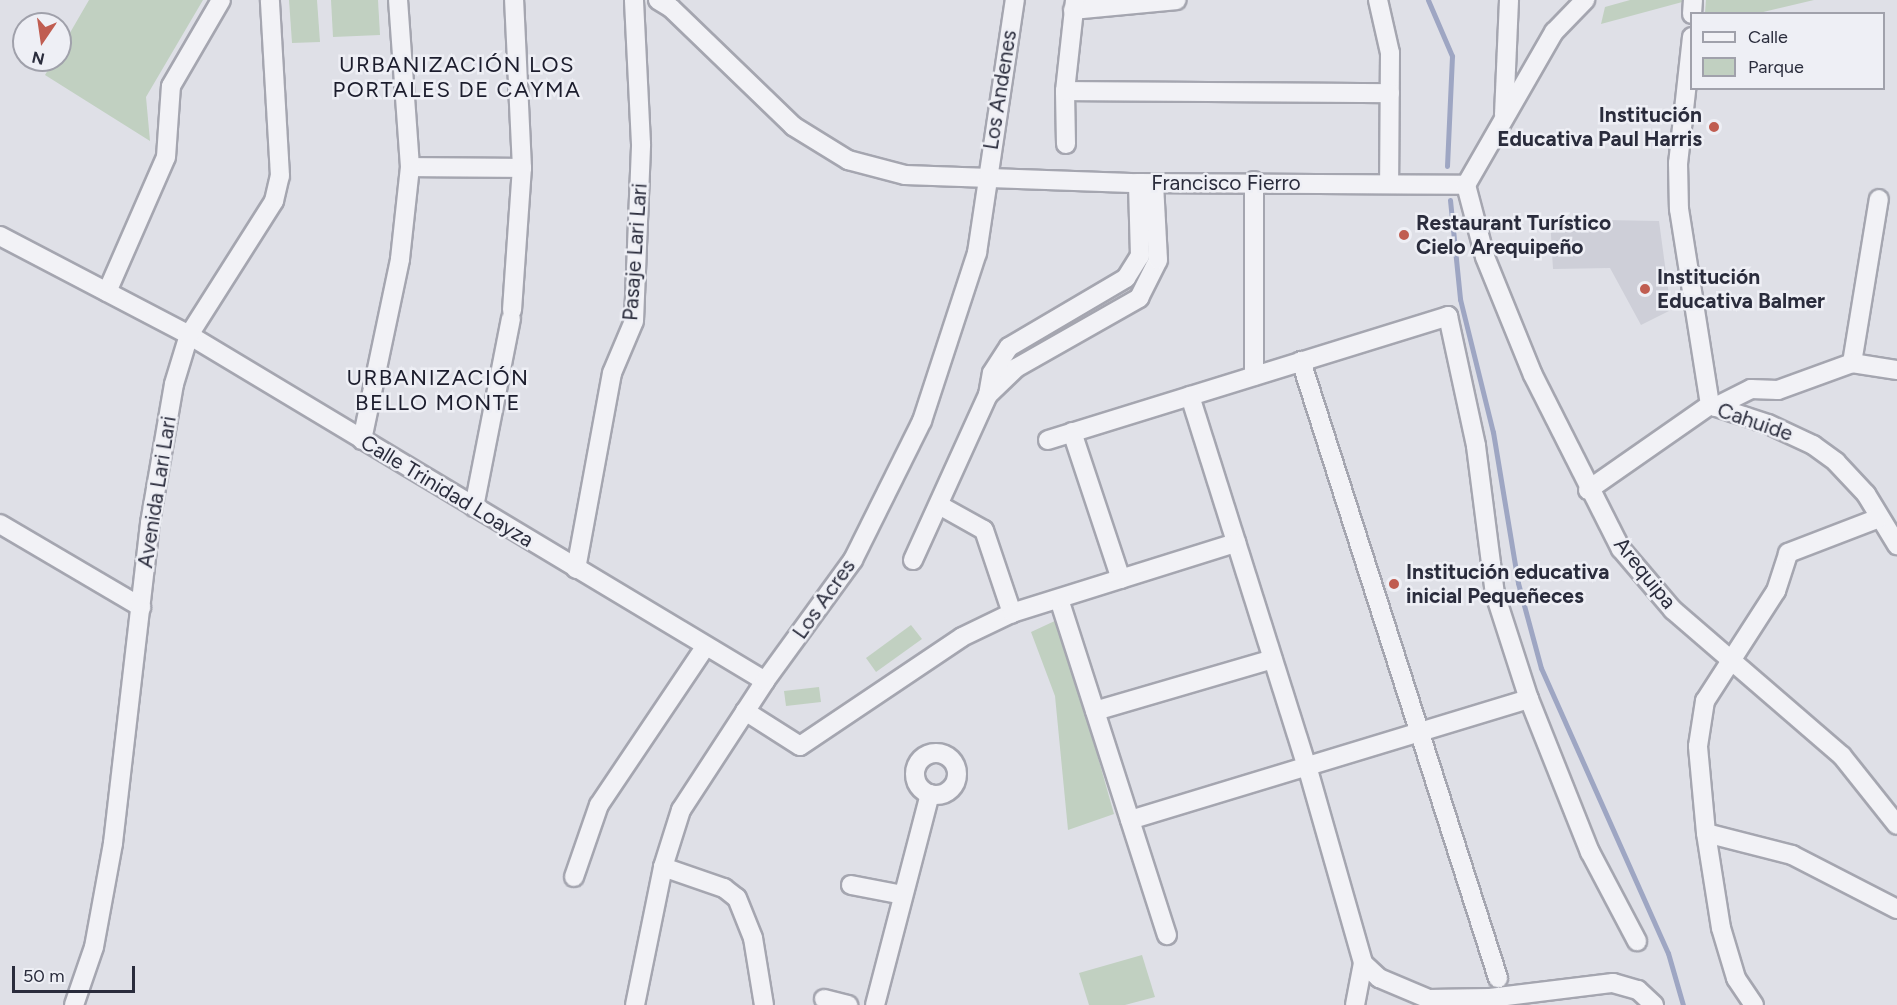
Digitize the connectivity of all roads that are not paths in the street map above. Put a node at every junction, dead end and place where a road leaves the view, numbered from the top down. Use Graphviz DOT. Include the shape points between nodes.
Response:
graph roads {
  1 [pos="220,0"];
  2 [pos="270,0"];
  3 [pos="398,0"];
  4 [pos="514,0"];
  5 [pos="634,0"];
  6 [pos="658,0"];
  7 [pos="1015,0"];
  8 [pos="1177,0"];
  9 [pos="1378,0"];
  10 [pos="1509,0"];
  11 [pos="1585,0"];
  12 [pos="1074,5"];
  13 [pos="1690,55"];
  14 [pos="1065,91"];
  15 [pos="1390,93"];
  16 [pos="1504,117"];
  17 [pos="1066,144"];
  18 [pos="410,167"];
  19 [pos="522,168"];
  20 [pos="985,179"];
  21 [pos="1254,181"];
  22 [pos="1146,183"];
  23 [pos="1389,184"];
  24 [pos="1467,185"];
  25 [pos="1879,199"];
  26 [pos="0,236"];
  27 [pos="107,292"];
  28 [pos="189,335"];
  29 [pos="1301,362"];
  30 [pos="1852,363"];
  31 [pos="1897,370"];
  32 [pos="1254,376"];
  33 [pos="1190,396"];
  34 [pos="1712,406"];
  35 [pos="1072,432"];
  36 [pos="363,440"];
  37 [pos="1048,440"];
  38 [pos="1588,490"];
  39 [pos="939,505"];
  40 [pos="474,507"];
  41 [pos="1879,518"];
  42 [pos="0,524"];
  43 [pos="1897,524"];
  44 [pos="1236,543"];
  45 [pos="1897,545"];
  46 [pos="913,560"];
  47 [pos="576,569"];
  48 [pos="1121,579"];
  49 [pos="1059,599"];
  50 [pos="141,607"];
  51 [pos="1012,613"];
  52 [pos="705,647"];
  53 [pos="1273,659"];
  54 [pos="1729,661"];
  55 [pos="765,681"];
  56 [pos="1529,699"];
  57 [pos="745,711"];
  58 [pos="1095,711"];
  59 [pos="1419,731"];
  60 [pos="1307,766"];
  61 [pos="930,794"];
  62 [pos="1894,815"];
  63 [pos="1130,820"];
  64 [pos="1706,833"];
  65 [pos="663,867"];
  66 [pos="574,876"];
  67 [pos="851,885"];
  68 [pos="903,895"];
  69 [pos="1897,909"];
  70 [pos="1167,935"];
  71 [pos="1636,941"];
  72 [pos="1363,963"];
  73 [pos="1498,978"];
  74 [pos="824,999"];
  75 [pos="74,1005"];
  76 [pos="635,1005"];
  77 [pos="764,1005"];
  78 [pos="848,1005"];
  79 [pos="874,1005"];
  80 [pos="1355,1005"];
  81 [pos="1654,1005"];
  82 [pos="1754,1005"];
  1 -- 27 [label="street" via="171,86 166,157"];
  2 -- 28 [label="street, Avenida Lari Lari" via="280,176 274,201"];
  3 -- 18 [label="street"];
  4 -- 19 [label="street"];
  5 -- 47 [label="street, Pasaje Lari Lari" via="641,144 634,321 612,374"];
  6 -- 20 [label="street, Francisco Fierro" via="671,8 793,126 848,160 905,175"];
  7 -- 20 [label="street, Los Andenes"];
  8 -- 12 [label="street"];
  9 -- 15 [label="street" via="1390,53"];
  10 -- 16 [label="street"];
  11 -- 16 [label="street" via="1554,32"];
  12 -- 14 [label="street"];
  13 -- 34 [label="street" via="1678,163 1679,209"];
  14 -- 15 [label="street"];
  14 -- 17 [label="street"];
  15 -- 23 [label="street"];
  16 -- 24 [label="street"];
  18 -- 19 [label="street"];
  18 -- 36 [label="street" via="400,259"];
  19 -- 40 [label="street" via="512,315"];
  20 -- 22 [label="street, Francisco Fierro"];
  20 -- 55 [label="street, Los Acres" via="977,253 922,421 853,560"];
  21 -- 22 [label="street, Francisco Fierro"];
  21 -- 23 [label="street, Francisco Fierro"];
  21 -- 32 [label="street"];
  22 -- 39 [label="street" via="1158,261 1139,298 1016,368 988,395"];
  23 -- 24 [label="street, Francisco Fierro"];
  24 -- 38 [label="street, Arequipa" via="1485,257 1533,375"];
  25 -- 30 [label="street"];
  26 -- 27 [label="street, Calle Trinidad Loayza"];
  27 -- 28 [label="street, Calle Trinidad Loayza"];
  28 -- 36 [label="street, Calle Trinidad Loayza"];
  28 -- 50 [label="street, Avenida Lari Lari" via="174,384"];
  29 -- 32 [label="street"];
  29 -- 56 [label="street" via="1448,316 1476,446 1495,594"];
  29 -- 59 [label="street"];
  30 -- 31 [label="street"];
  30 -- 34 [label="street" via="1778,390 1751,389"];
  32 -- 33 [label="street"];
  33 -- 35 [label="street"];
  33 -- 44 [label="street"];
  34 -- 38 [label="street, Cahuide"];
  34 -- 41 [label="street, Cahuide" via="1768,424 1814,445 1852,476"];
  35 -- 37 [label="street"];
  35 -- 48 [label="street"];
  36 -- 40 [label="street, Calle Trinidad Loayza"];
  38 -- 54 [label="street, Arequipa" via="1621,549 1673,609"];
  39 -- 46 [label="street"];
  39 -- 51 [label="street" via="984,530"];
  40 -- 47 [label="street, Calle Trinidad Loayza"];
  41 -- 43 [label="street"];
  41 -- 45 [label="street, Cahuide"];
  41 -- 54 [label="street" via="1788,553 1776,591"];
  42 -- 50 [label="street"];
  44 -- 48 [label="street"];
  44 -- 53 [label="street"];
  47 -- 52 [label="street, Calle Trinidad Loayza"];
  48 -- 49 [label="street"];
  49 -- 51 [label="street"];
  49 -- 58 [label="street"];
  50 -- 75 [label="street, Avenida Lari Lari" via="113,843 94,947"];
  51 -- 57 [label="street" via="962,637 800,746"];
  52 -- 55 [label="street, Calle Trinidad Loayza"];
  52 -- 66 [label="street" via="599,805"];
  53 -- 58 [label="street"];
  53 -- 60 [label="street"];
  54 -- 62 [label="street, Arequipa" via="1809,724"];
  54 -- 64 [label="street" via="1712,685 1701,721 1698,746"];
  55 -- 57 [label="street, Los Acres"];
  56 -- 59 [label="street"];
  56 -- 71 [label="street" via="1590,852"];
  57 -- 65 [label="street, Los Acres" via="681,810"];
  58 -- 63 [label="street"];
  59 -- 60 [label="street"];
  59 -- 73 [label="street"];
  60 -- 63 [label="street"];
  60 -- 72 [label="street"];
  61 -- 68 [label="street"];
  63 -- 70 [label="street"];
  64 -- 69 [label="street" via="1792,855"];
  64 -- 82 [label="street" via="1727,955"];
  65 -- 76 [label="street, Los Acres"];
  65 -- 77 [label="street" via="724,888 737,898 753,938"];
  67 -- 68 [label="street"];
  68 -- 79 [label="street"];
  72 -- 80 [label="street"];
  72 -- 81 [label="street" via="1379,978 1429,999 1490,998 1613,983 1638,990"];
  74 -- 78 [label="street"];
}
